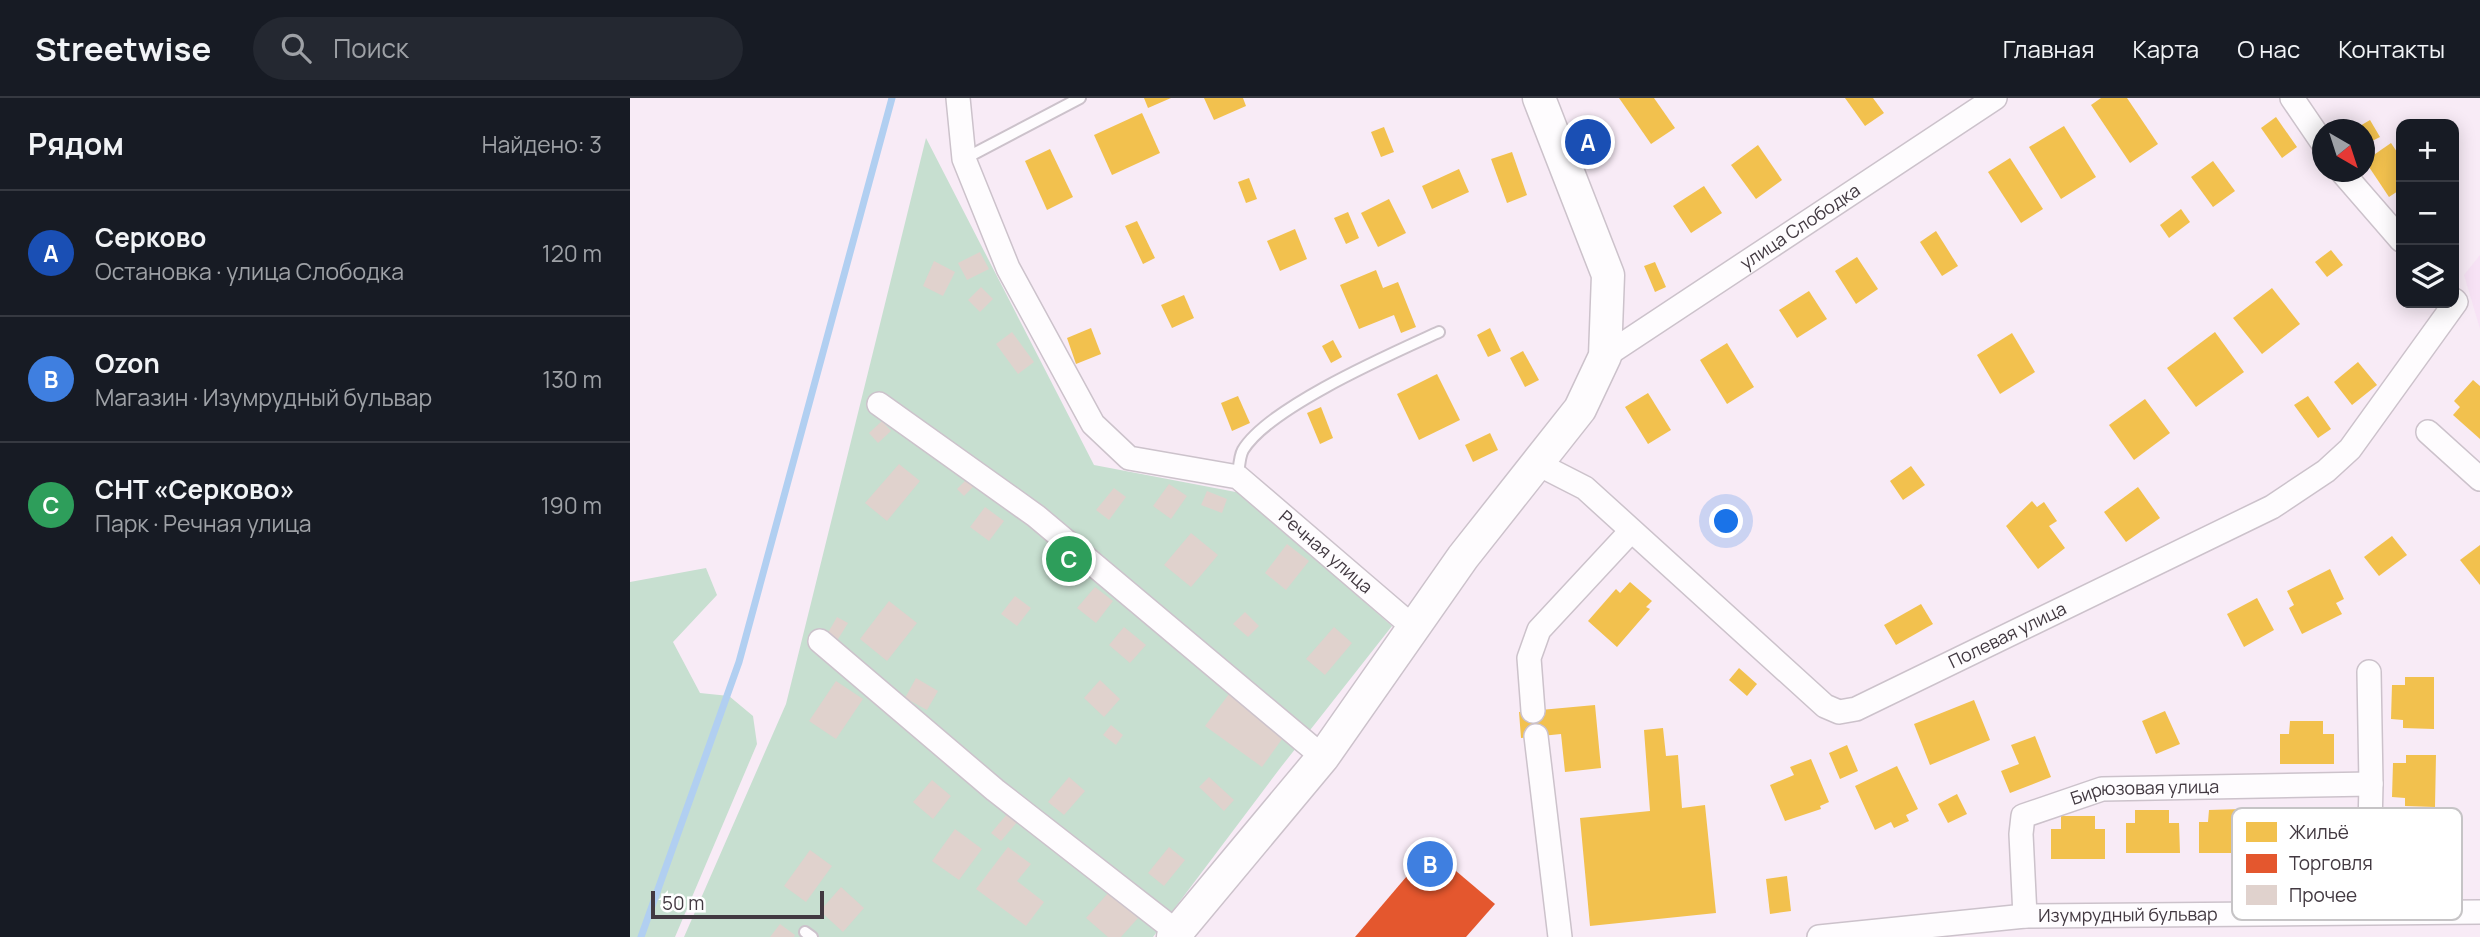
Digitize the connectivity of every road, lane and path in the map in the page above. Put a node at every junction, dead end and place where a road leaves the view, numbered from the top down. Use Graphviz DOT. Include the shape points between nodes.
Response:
graph roads {
  1 [pos="958,98"];
  2 [pos="1080,98"];
  3 [pos="1539,98"];
  4 [pos="1995,98"];
  5 [pos="2292,98"];
  6 [pos="2312,127"];
  7 [pos="964,159"];
  8 [pos="2351,182"];
  9 [pos="2396,234"];
  10 [pos="2452,308"];
  11 [pos="1439,332"];
  12 [pos="1605,356"];
  13 [pos="879,404"];
  14 [pos="2428,432"];
  15 [pos="1538,464"];
  16 [pos="1238,477"];
  17 [pos="2480,479"];
  18 [pos="1631,531"];
  19 [pos="1413,627"];
  20 [pos="820,641"];
  21 [pos="2369,673"];
  22 [pos="1533,711"];
  23 [pos="1536,736"];
  24 [pos="1323,757"];
  25 [pos="2371,785"];
  26 [pos="2370,808"];
  27 [pos="2462,912"];
  28 [pos="2480,912"];
  29 [pos="2232,914"];
  30 [pos="2025,916"];
  31 [pos="1175,934"];
  32 [pos="1560,937"];
  33 [pos="1819,937"];
  1 -- 7 [label="street"];
  2 -- 7 [label="lane"];
  3 -- 12 [label="main road" via="1608,275"];
  4 -- 12 [label="street, улица Слободка"];
  5 -- 6 [label="street"];
  7 -- 16 [label="street" via="1008,268 1093,424 1129,458"];
  8 -- 9 [label="street"];
  10 -- 18 [label="street, Полевая улица" via="2350,449 2326,471 2272,507 1856,709 1839,712 1825,706"];
  11 -- 16 [label="lane" via="1354,371 1272,422 1242,451"];
  12 -- 15 [label="main road" via="1580,409"];
  13 -- 24 [label="street" via="1036,516"];
  14 -- 17 [label="street"];
  15 -- 18 [label="street, Полевая улица" via="1585,488"];
  15 -- 19 [label="main road"];
  16 -- 19 [label="street, Речная улица"];
  18 -- 22 [label="street" via="1539,629 1529,658"];
  19 -- 24 [label="main road"];
  20 -- 31 [label="street" via="995,790"];
  21 -- 25 [label="street"];
  23 -- 32 [label="street"];
  24 -- 31 [label="main road"];
  25 -- 26 [label="street"];
  25 -- 30 [label="street, Бирюзовая улица" via="2102,789 2023,816"];
  27 -- 28 [label="street, Изумрудный бульвар"];
  29 -- 30 [label="street, Изумрудный бульвар"];
  30 -- 33 [label="street, Изумрудный бульвар"];
}
